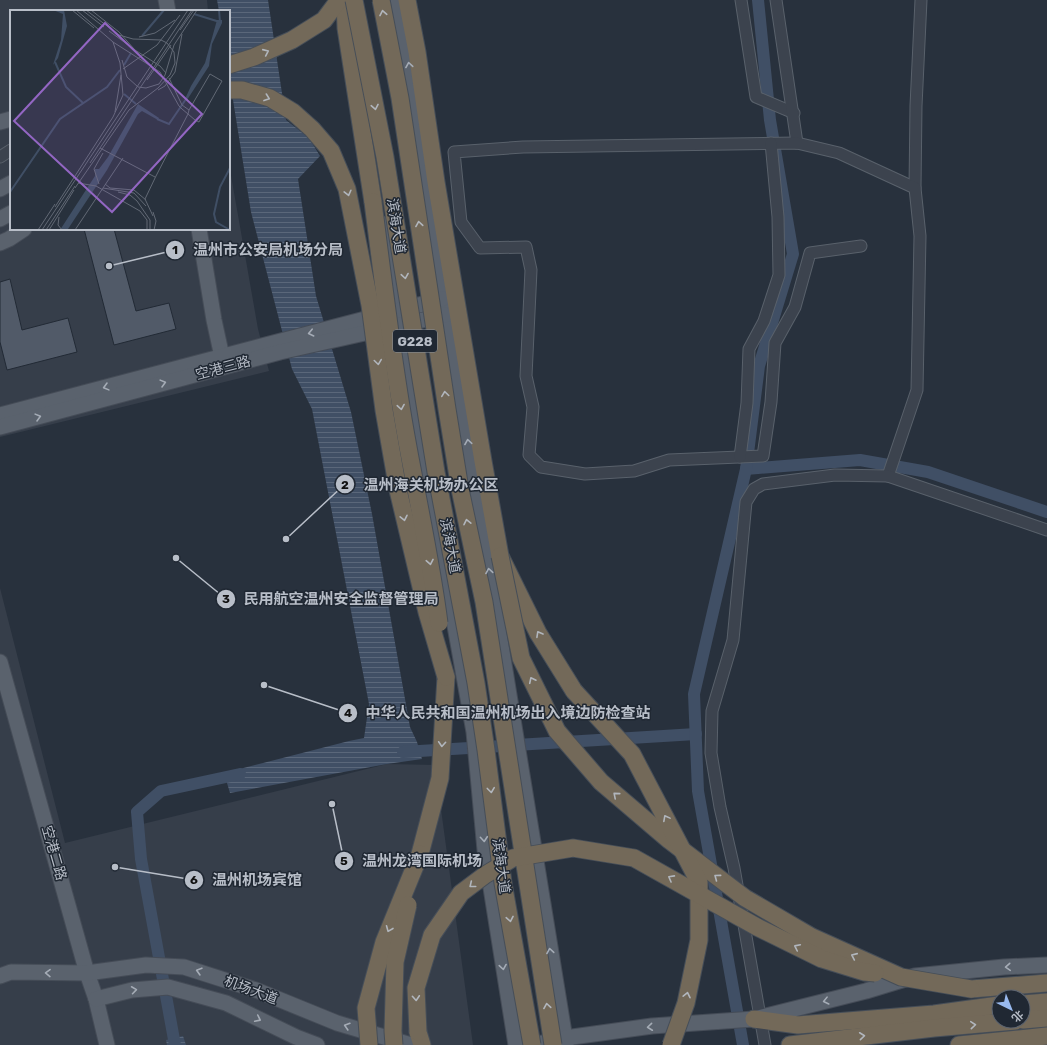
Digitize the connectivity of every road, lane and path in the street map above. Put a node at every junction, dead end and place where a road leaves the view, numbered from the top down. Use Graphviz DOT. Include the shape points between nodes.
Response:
graph roads {
  1 [pos="166,0"];
  2 [pos="339,0"];
  3 [pos="345,0"];
  4 [pos="354,0"];
  5 [pos="381,0"];
  6 [pos="398,0"];
  7 [pos="407,0"];
  8 [pos="741,0"];
  9 [pos="776,0"];
  10 [pos="921,0"];
  11 [pos="168,10"];
  12 [pos="230,64"];
  13 [pos="230,90"];
  14 [pos="794,113"];
  15 [pos="10,119"];
  16 [pos="0,122"];
  17 [pos="775,143"];
  18 [pos="797,143"];
  19 [pos="10,151"];
  20 [pos="0,157"];
  21 [pos="10,184"];
  22 [pos="915,188"];
  23 [pos="0,189"];
  24 [pos="10,203"];
  25 [pos="0,207"];
  26 [pos="10,214"];
  27 [pos="0,219"];
  28 [pos="22,230"];
  29 [pos="199,230"];
  30 [pos="0,243"];
  31 [pos="861,246"];
  32 [pos="445,298"];
  33 [pos="447,314"];
  34 [pos="399,317"];
  35 [pos="223,362"];
  36 [pos="0,415"];
  37 [pos="0,427"];
  38 [pos="745,456"];
  39 [pos="888,476"];
  40 [pos="1047,530"];
  41 [pos="500,556"];
  42 [pos="0,662"];
  43 [pos="446,677"];
  44 [pos="420,854"];
  45 [pos="1047,965"];
  46 [pos="87,973"];
  47 [pos="0,976"];
  48 [pos="901,977"];
  49 [pos="1047,983"];
  50 [pos="96,1000"];
  51 [pos="1047,1002"];
  52 [pos="1031,1003"];
  53 [pos="991,1006"];
  54 [pos="1047,1018"];
  55 [pos="750,1019"];
  56 [pos="1031,1019"];
  57 [pos="991,1023"];
  58 [pos="1047,1036"];
  59 [pos="561,1043"];
  60 [pos="966,1044"];
  61 [pos="107,1045"];
  62 [pos="317,1045"];
  63 [pos="369,1045"];
  64 [pos="394,1045"];
  65 [pos="411,1045"];
  66 [pos="422,1045"];
  67 [pos="516,1045"];
  68 [pos="533,1045"];
  69 [pos="671,1045"];
  70 [pos="765,1045"];
  71 [pos="790,1045"];
  1 -- 11 [label="main road"];
  12 -- 2 [label="highway, one-way" via="254,57 292,40 324,20"];
  3 -- 34 [label="main road"];
  3 -- 43 [label="highway, one-way, bridge" via="346,28 372,194 390,334 435,589"];
  4 -- 68 [label="highway, 滨海大道 / G228, one-way, bridge" via="385,156 436,472 476,683 503,883"];
  59 -- 5 [label="highway, 滨海大道 / G228, one-way, bridge" via="484,602 460,489 400,98"];
  32 -- 6 [label="main road, one-way"];
  7 -- 41 [label="highway"];
  8 -- 14 [label="street" via="756,97"];
  9 -- 14 [label="street"];
  10 -- 22 [label="street"];
  13 -- 43 [label="highway, one-way, bridge" via="242,90 270,98 293,112 331,151 348,189 370,305 398,490 427,612"];
  14 -- 18 [label="street"];
  15 -- 16 [label="main road"];
  17 -- 18 [label="street"];
  17 -- 38 [label="street" via="779,275 764,321 749,350"];
  17 -- 38 [label="street" via="523,147 454,152 461,222 480,248 526,247 531,270 526,376 533,407 529,455 541,468 585,474 634,470 669,460"];
  18 -- 22 [label="street" via="839,153"];
  19 -- 20 [label="street"];
  21 -- 23 [label="main road"];
  22 -- 39 [label="street" via="920,236 917,390"];
  24 -- 25 [label="main road"];
  26 -- 27 [label="main road"];
  28 -- 30 [label="main road"];
  29 -- 35 [label="main road"];
  31 -- 38 [label="street" via="810,253 795,307 774,343 771,402 763,456"];
  32 -- 33 [label="main road"];
  32 -- 34 [label="main road, 空港三路"];
  33 -- 34 [label="main road, 空港三路"];
  59 -- 33 [label="main road, one-way" via="521,769"];
  34 -- 35 [label="main road, 空港三路"];
  34 -- 67 [label="main road, one-way" via="474,732 485,850"];
  35 -- 36 [label="main road, 空港三路, one-way"];
  37 -- 35 [label="main road, 空港三路, one-way"];
  39 -- 40 [label="street"];
  39 -- 70 [label="street" via="835,475 763,484 754,489 746,502 732,640 712,711 711,753"];
  48 -- 41 [label="highway, one-way, bridge" via="812,937 745,898 669,840 601,782 557,731 521,658"];
  69 -- 41 [label="highway, one-way, bridge" via="686,1003 699,940 699,882 632,754 574,692 538,633"];
  42 -- 46 [label="main road, 空港二路"];
  43 -- 44 [label="highway, one-way" via="440,778"];
  44 -- 63 [label="highway, one-way, bridge" via="384,942 366,1008"];
  44 -- 64 [label="highway, bridge" via="395,962"];
  45 -- 55 [label="main road, one-way" via="915,976 866,991"];
  46 -- 47 [label="main road, 机场大道, one-way" via="11,972"];
  46 -- 50 [label="main road, 空港二路"];
  65 -- 46 [label="main road, 机场大道, one-way" via="337,1023 256,990 184,967 146,965"];
  48 -- 49 [label="highway, bridge" via="971,989"];
  48 -- 66 [label="highway, one-way, bridge" via="864,972 822,959 757,927 634,858 573,848 513,858 485,874 461,893 432,935 416,988 418,1032"];
  50 -- 61 [label="main road, 空港二路"];
  50 -- 62 [label="main road, 机场大道, one-way" via="132,990 168,987 226,1003"];
  51 -- 52 [label="highway"];
  53 -- 55 [label="highway" via="824,1024 798,1025"];
  54 -- 56 [label="highway"];
  55 -- 59 [label="main road, one-way" via="652,1026"];
  71 -- 57 [label="highway, one-way"];
  58 -- 60 [label="highway"];
  59 -- 68 [label="main road"];
}
